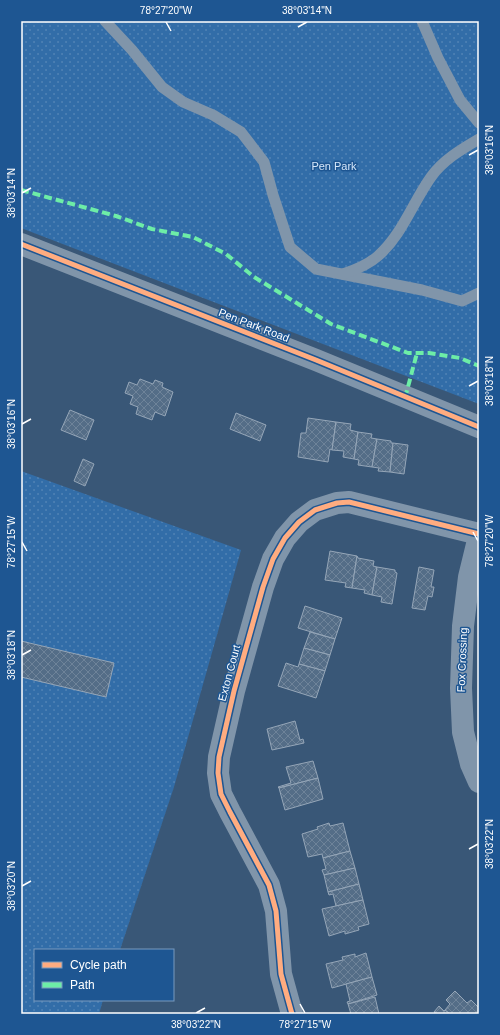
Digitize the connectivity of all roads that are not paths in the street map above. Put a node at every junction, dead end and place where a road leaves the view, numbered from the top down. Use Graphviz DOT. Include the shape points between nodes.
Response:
graph roads {
  1 [pos="105,21"];
  2 [pos="422,21"];
  3 [pos="479,124"];
  4 [pos="479,139"];
  5 [pos="21,244"];
  6 [pos="342,274"];
  7 [pos="479,294"];
  8 [pos="479,427"];
  9 [pos="479,535"];
  10 [pos="479,782"];
  11 [pos="292,1014"];
  1 -- 6 [label="lane" via="162,88 183,102 241,132 264,162 290,247 316,269"];
  2 -- 3 [label="lane" via="460,100"];
  4 -- 6 [label="lane" via="442,164 431,176 394,238 378,256 358,269"];
  5 -- 8 [label="street, Pen Park Road"];
  6 -- 7 [label="lane" via="462,301"];
  9 -- 10 [label="street, Fox Crossing" via="469,577 463,626 461,688 463,732 471,764"];
  9 -- 11 [label="street, Exton Court" via="349,502 337,503 315,510 299,522 285,538 273,559 262,587 234,691 219,757 218,773 222,794 230,812 269,885 276,911 280,974"];
}
